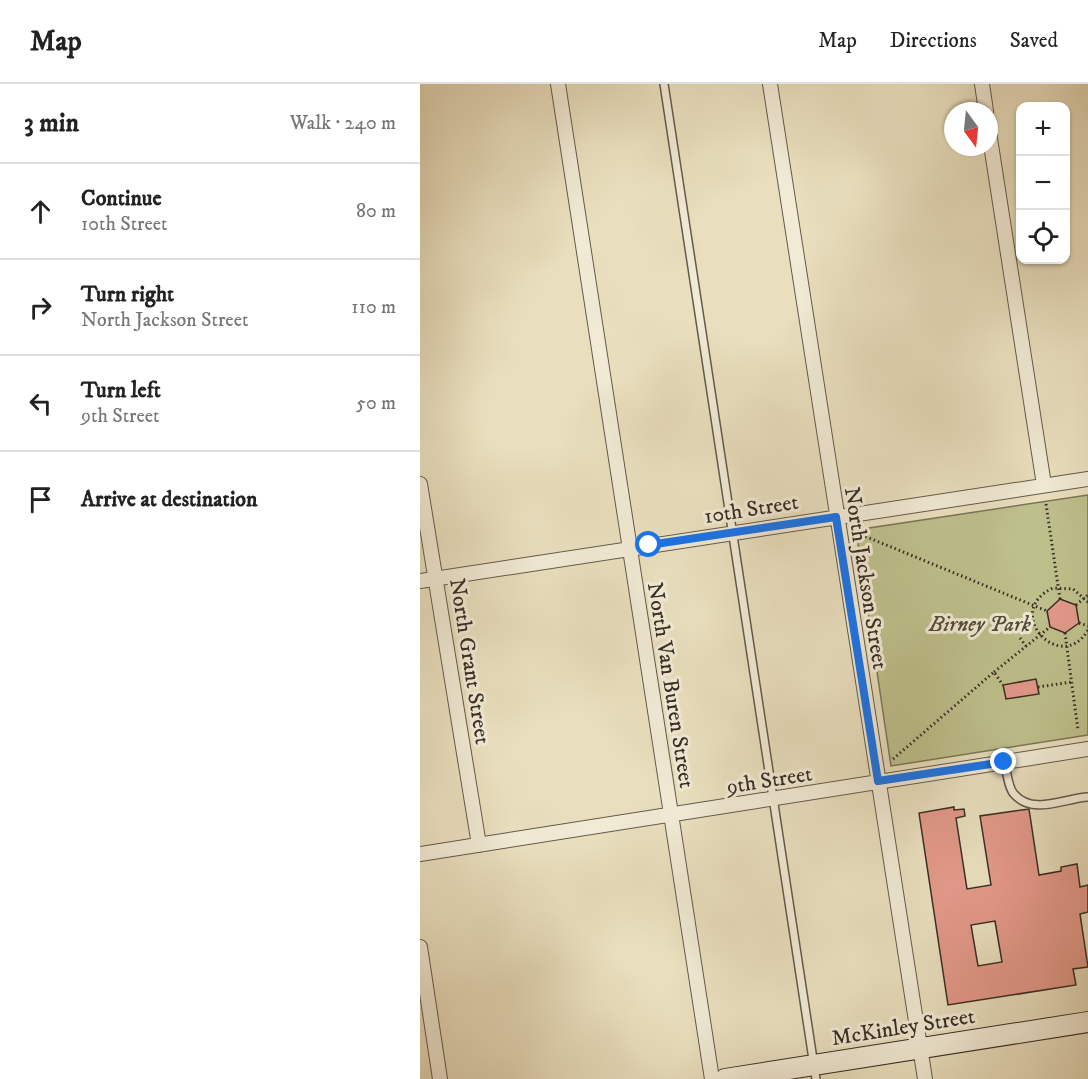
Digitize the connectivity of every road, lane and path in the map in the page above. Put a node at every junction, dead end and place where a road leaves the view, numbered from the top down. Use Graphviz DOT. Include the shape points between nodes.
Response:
graph roads {
  1 [pos="558,84"];
  2 [pos="664,84"];
  3 [pos="770,84"];
  4 [pos="981,84"];
  5 [pos="984,102"];
  6 [pos="993,156"];
  7 [pos="1088,479"];
  8 [pos="420,484"];
  9 [pos="1044,485"];
  10 [pos="1046,504"];
  11 [pos="836,517"];
  12 [pos="735,532"];
  13 [pos="857,533"];
  14 [pos="628,549"];
  15 [pos="437,579"];
  16 [pos="420,581"];
  17 [pos="1058,587"];
  18 [pos="1086,596"];
  19 [pos="1060,599"];
  20 [pos="1088,602"];
  21 [pos="1076,605"];
  22 [pos="1035,606"];
  23 [pos="1047,611"];
  24 [pos="1079,623"];
  25 [pos="1050,627"];
  26 [pos="1088,628"];
  27 [pos="1065,633"];
  28 [pos="1039,635"];
  29 [pos="1020,638"];
  30 [pos="1026,646"];
  31 [pos="1067,646"];
  32 [pos="994,672"];
  33 [pos="1072,682"];
  34 [pos="1003,685"];
  35 [pos="1038,687"];
  36 [pos="1078,730"];
  37 [pos="1088,749"];
  38 [pos="893,759"];
  39 [pos="1004,762"];
  40 [pos="878,781"];
  41 [pos="1088,797"];
  42 [pos="774,800"];
  43 [pos="672,815"];
  44 [pos="479,845"];
  45 [pos="420,854"];
  46 [pos="420,947"];
  47 [pos="1088,1022"];
  48 [pos="921,1048"];
  49 [pos="815,1072"];
  50 [pos="440,1079"];
  51 [pos="712,1079"];
  52 [pos="725,1079"];
  53 [pos="925,1079"];
  1 -- 14 [label="street, North Van Buren Street"];
  2 -- 12 [label="lane"];
  3 -- 11 [label="street, North Jackson Street"];
  4 -- 5 [label="street"];
  6 -- 9 [label="street"];
  7 -- 9 [label="street, 10th Street"];
  8 -- 15 [label="street, North Grant Street"];
  9 -- 11 [label="street, 10th Street"];
  10 -- 17 [label="path"];
  11 -- 12 [label="street, 10th Street"];
  11 -- 40 [label="street, North Jackson Street"];
  12 -- 14 [label="street, 10th Street"];
  12 -- 42 [label="lane"];
  13 -- 22 [label="path"];
  14 -- 15 [label="street, 10th Street"];
  14 -- 43 [label="street, North Van Buren Street"];
  15 -- 16 [label="street, 10th Street"];
  15 -- 44 [label="street, North Grant Street"];
  17 -- 18 [label="path"];
  17 -- 19 [label="path"];
  17 -- 22 [label="path" via="1044,593"];
  18 -- 20 [label="path"];
  18 -- 21 [label="path"];
  22 -- 23 [label="path"];
  22 -- 28 [label="path" via="1033,618"];
  24 -- 26 [label="path"];
  25 -- 28 [label="path"];
  26 -- 31 [label="path" via="1081,639"];
  27 -- 31 [label="path"];
  28 -- 30 [label="path"];
  28 -- 31 [label="path" via="1049,643"];
  29 -- 30 [label="path"];
  30 -- 32 [label="path"];
  31 -- 33 [label="path"];
  32 -- 34 [label="path"];
  32 -- 38 [label="path"];
  33 -- 35 [label="path"];
  33 -- 36 [label="path"];
  37 -- 39 [label="street, 9th Street"];
  39 -- 40 [label="street, 9th Street"];
  39 -- 41 [label="lane" via="1013,794 1027,803 1044,805"];
  40 -- 42 [label="street, 9th Street"];
  40 -- 48 [label="street, North Jackson Street"];
  42 -- 43 [label="street, 9th Street"];
  42 -- 49 [label="lane"];
  43 -- 44 [label="street, 9th Street"];
  43 -- 51 [label="street, North Van Buren Street"];
  44 -- 45 [label="street, 9th Street"];
  46 -- 50 [label="street"];
  47 -- 48 [label="street, McKinley Street"];
  48 -- 49 [label="street, McKinley Street"];
  48 -- 53 [label="street, North Jackson Street"];
  49 -- 52 [label="street, McKinley Street"];
}
